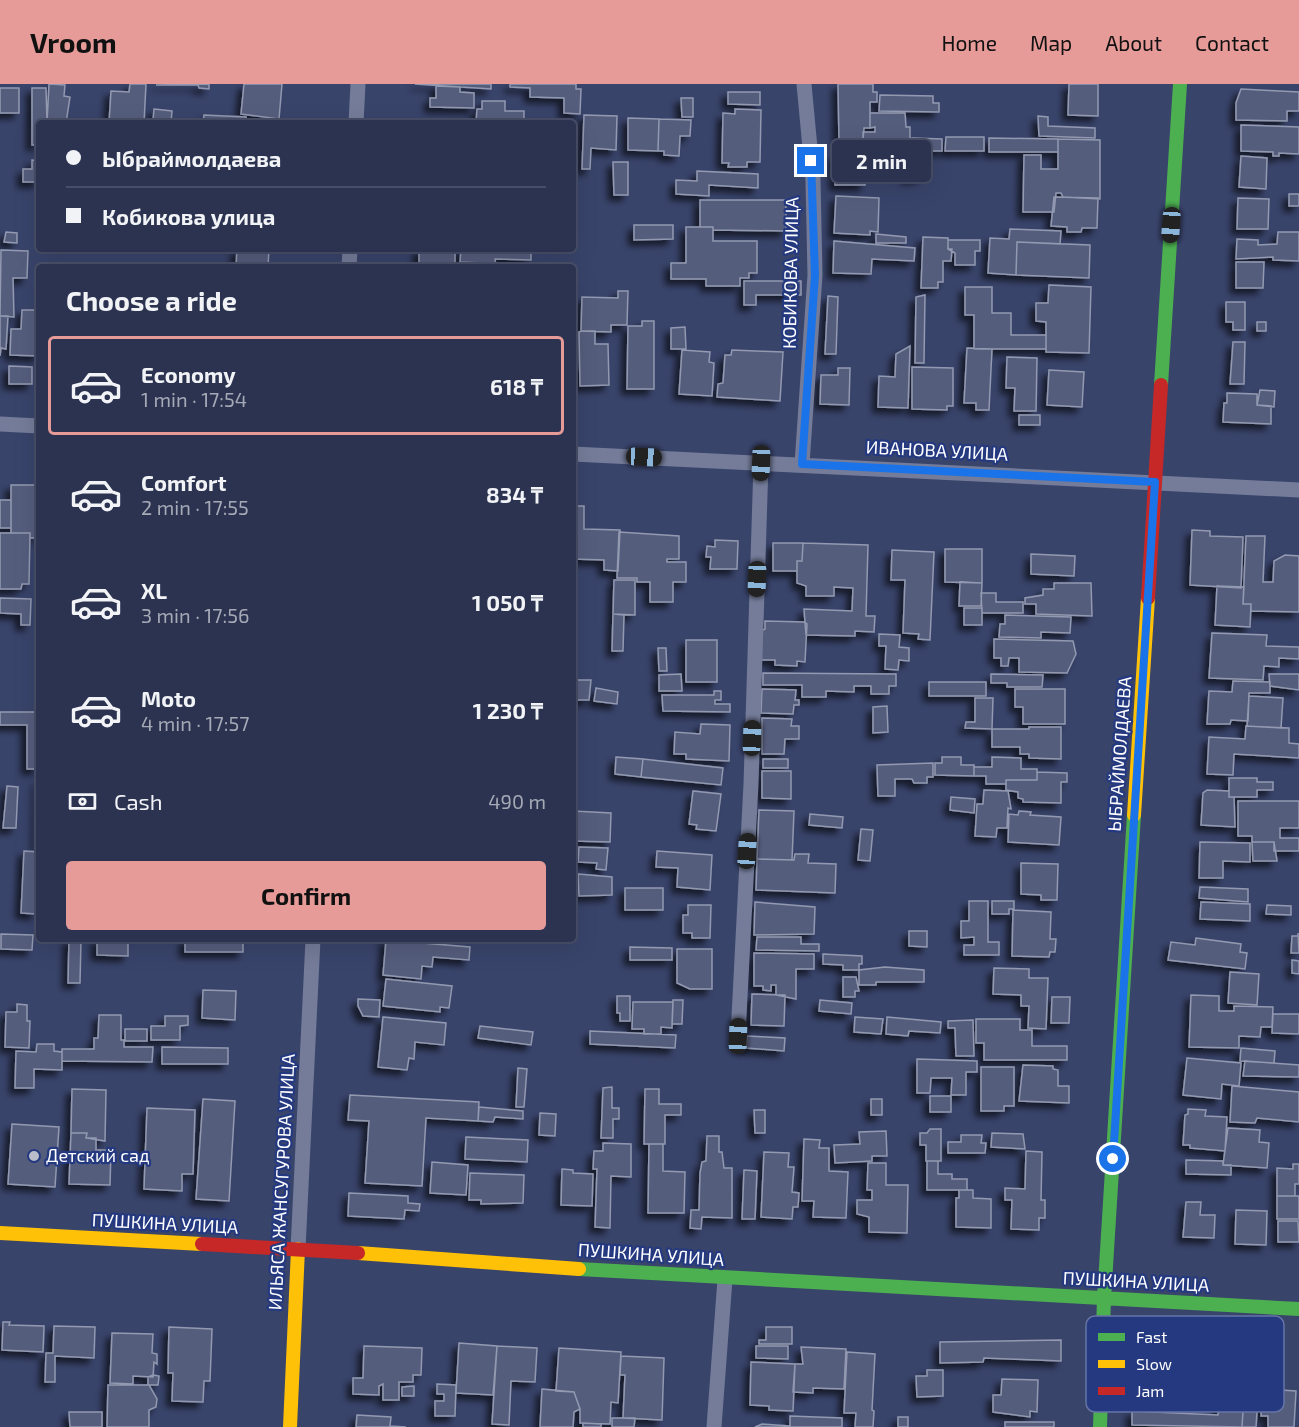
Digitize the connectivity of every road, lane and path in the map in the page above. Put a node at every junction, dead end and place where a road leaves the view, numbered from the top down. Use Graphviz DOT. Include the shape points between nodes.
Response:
graph roads {
  1 [pos="358,84"];
  2 [pos="804,84"];
  3 [pos="1180,84"];
  4 [pos="356,120"];
  5 [pos="0,424"];
  6 [pos="36,426"];
  7 [pos="576,454"];
  8 [pos="761,463"];
  9 [pos="802,464"];
  10 [pos="1155,482"];
  11 [pos="1299,490"];
  12 [pos="313,942"];
  13 [pos="738,1036"];
  14 [pos="0,1233"];
  15 [pos="298,1249"];
  16 [pos="725,1279"];
  17 [pos="1104,1299"];
  18 [pos="1299,1309"];
  19 [pos="1103,1316"];
  20 [pos="1100,1412"];
  21 [pos="290,1427"];
  22 [pos="714,1427"];
  23 [pos="1100,1427"];
  1 -- 4 [label="street"];
  2 -- 9 [label="street, КОБИКОВА УЛИЦА" via="813,180 815,275"];
  3 -- 10 [label="street, ЫБРАЙМОЛДАЕВА"];
  5 -- 6 [label="street"];
  7 -- 8 [label="street, ИВАНОВА УЛИЦА"];
  8 -- 9 [label="street, ИВАНОВА УЛИЦА"];
  8 -- 13 [label="street"];
  9 -- 10 [label="street, ИВАНОВА УЛИЦА"];
  10 -- 11 [label="street, ИВАНОВА УЛИЦА"];
  10 -- 17 [label="street, ЫБРАЙМОЛДАЕВА"];
  12 -- 15 [label="street, ИЛЬЯСА ЖАНСУГУРОВА УЛИЦА"];
  14 -- 15 [label="street, ПУШКИНА УЛИЦА"];
  15 -- 16 [label="street, ПУШКИНА УЛИЦА"];
  15 -- 21 [label="street, ИЛЬЯСА ЖАНСУГУРОВА УЛИЦА"];
  16 -- 17 [label="street, ПУШКИНА УЛИЦА"];
  16 -- 22 [label="street"];
  17 -- 18 [label="street, ПУШКИНА УЛИЦА"];
  17 -- 19 [label="street, ЫБРАЙМОЛДАЕВА"];
  20 -- 23 [label="street, ЫБРАЙМОЛДАЕВА"];
}
